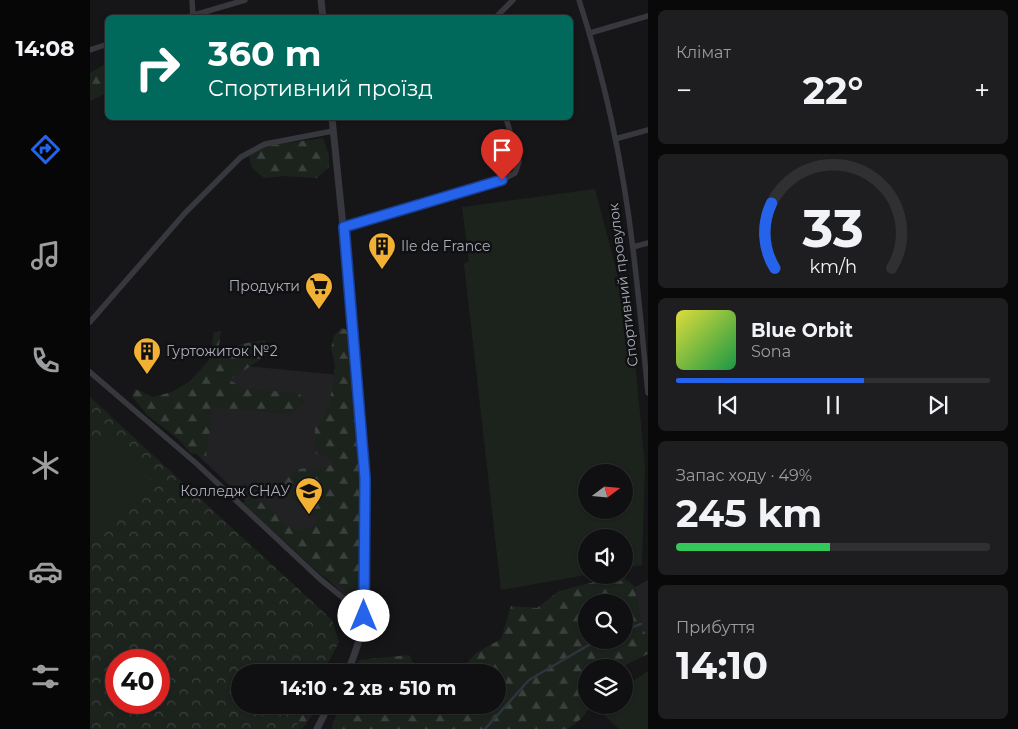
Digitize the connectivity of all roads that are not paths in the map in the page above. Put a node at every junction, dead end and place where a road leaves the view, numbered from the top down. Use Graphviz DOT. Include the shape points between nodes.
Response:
graph roads {
  1 [pos="192,0"];
  2 [pos="245,0"];
  3 [pos="321,0"];
  4 [pos="513,0"];
  5 [pos="579,0"];
  6 [pos="194,15"];
  7 [pos="323,15"];
  8 [pos="498,15"];
  9 [pos="648,16"];
  10 [pos="590,33"];
  11 [pos="105,45"];
  12 [pos="90,50"];
  13 [pos="332,120"];
  14 [pos="507,120"];
  15 [pos="648,130"];
  16 [pos="333,131"];
  17 [pos="615,139"];
  18 [pos="344,227"];
  19 [pos="648,243"];
  20 [pos="633,247"];
  21 [pos="90,322"];
  22 [pos="646,354"];
  23 [pos="90,372"];
  24 [pos="648,393"];
  25 [pos="364,616"];
  26 [pos="352,664"];
  27 [pos="324,714"];
  28 [pos="317,729"];
  1 -- 6 [label="street"];
  2 -- 6 [label="street"];
  3 -- 7 [label="street"];
  4 -- 8 [label="street"];
  5 -- 10 [label="street, Спортивний провулок"];
  9 -- 10 [label="street"];
  10 -- 17 [label="street, Спортивний провулок"];
  11 -- 12 [label="street"];
  13 -- 16 [label="street"];
  14 -- 18 [label="street" via="519,162 515,173 502,180"];
  15 -- 17 [label="street"];
  16 -- 18 [label="street"];
  16 -- 21 [label="street" via="265,144 241,157 185,213"];
  17 -- 20 [label="street, Спортивний провулок"];
  18 -- 25 [label="street" via="365,478"];
  19 -- 20 [label="street"];
  20 -- 22 [label="street, Спортивний провулок"];
  22 -- 24 [label="street, Спортивний провулок"];
  23 -- 25 [label="street"];
  25 -- 26 [label="street" via="362,634"];
  27 -- 28 [label="street"];
}
